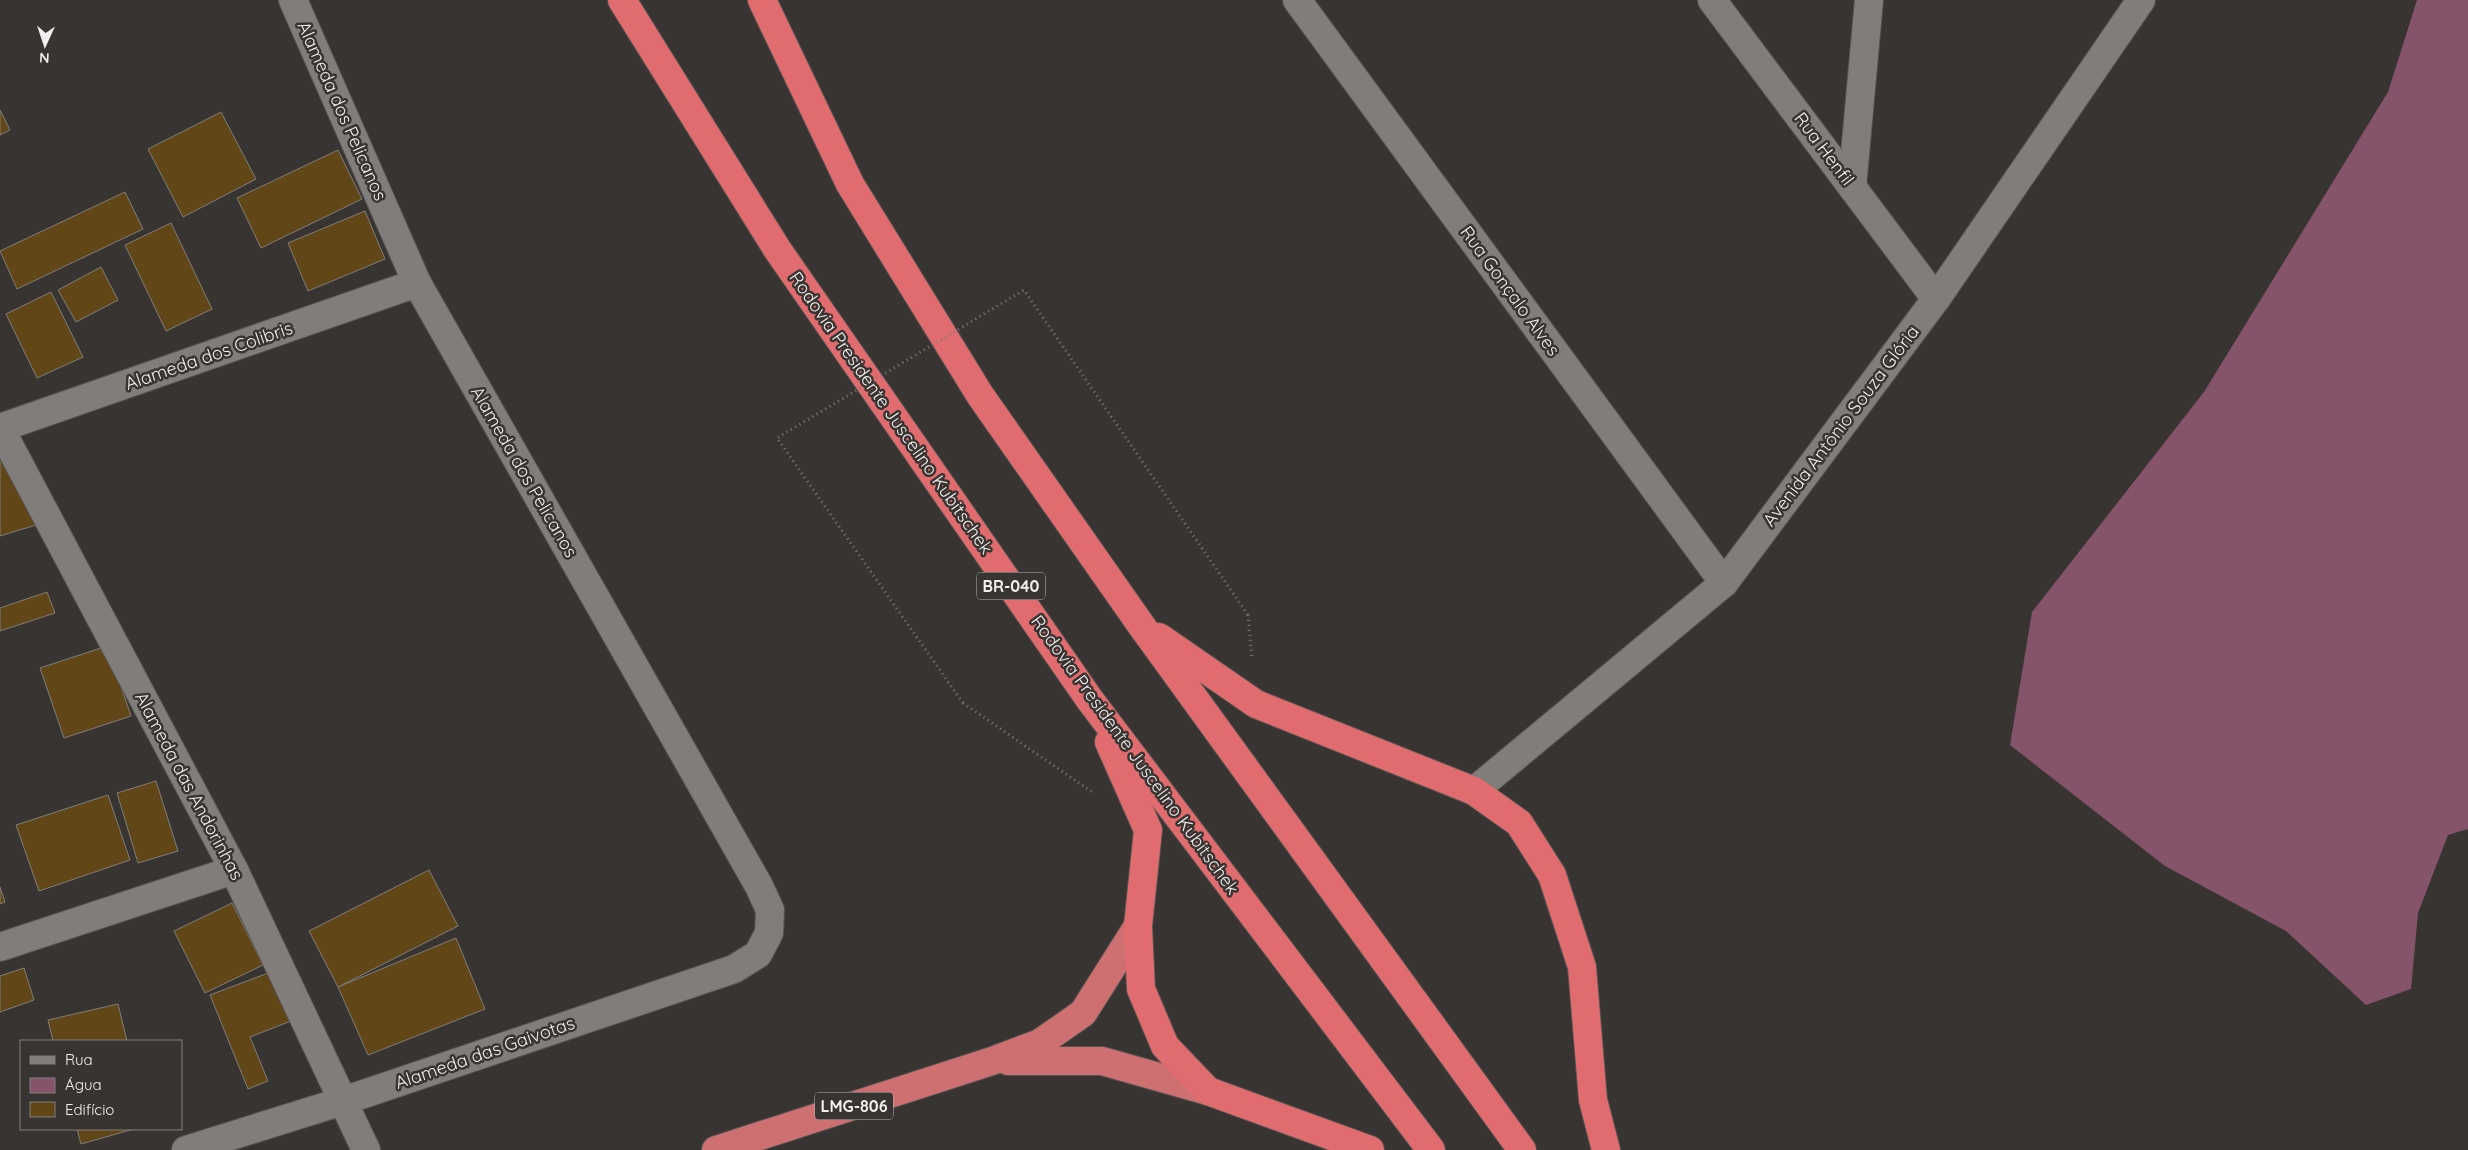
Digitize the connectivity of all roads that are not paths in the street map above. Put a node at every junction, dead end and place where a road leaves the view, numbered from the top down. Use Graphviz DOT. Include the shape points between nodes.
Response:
graph roads {
  1 [pos="293,0"];
  2 [pos="622,0"];
  3 [pos="762,0"];
  4 [pos="1297,0"];
  5 [pos="1712,0"];
  6 [pos="1870,0"];
  7 [pos="2141,0"];
  8 [pos="1852,187"];
  9 [pos="417,283"];
  10 [pos="1936,299"];
  11 [pos="0,428"];
  12 [pos="1724,583"];
  13 [pos="1141,624"];
  14 [pos="1090,700"];
  15 [pos="1474,791"];
  16 [pos="234,870"];
  17 [pos="1138,926"];
  18 [pos="769,933"];
  19 [pos="0,947"];
  20 [pos="992,1061"];
  21 [pos="1208,1092"];
  22 [pos="343,1101"];
  23 [pos="186,1150"];
  24 [pos="366,1150"];
  25 [pos="716,1150"];
  26 [pos="1370,1150"];
  27 [pos="1431,1150"];
  28 [pos="1522,1150"];
  29 [pos="1606,1150"];
  1 -- 9 [label="street, Alameda dos Pelicanos"];
  2 -- 14 [label="highway, Rodovia Presidente Juscelino Kubitschek / BR-040" via="777,249"];
  3 -- 13 [label="highway" via="850,184 980,395"];
  4 -- 12 [label="street, Rua Gonçalo Alves"];
  5 -- 8 [label="street, Rua Henfil"];
  6 -- 8 [label="street"];
  7 -- 10 [label="street, Avenida Antônio Souza Glória"];
  8 -- 10 [label="street, Rua Henfil"];
  9 -- 11 [label="street, Alameda dos Colibris"];
  9 -- 18 [label="street, Alameda dos Pelicanos" via="759,886 770,910"];
  10 -- 12 [label="street, Avenida Antônio Souza Glória"];
  11 -- 16 [label="street, Alameda das Andorinhas"];
  12 -- 15 [label="street, Avenida Antônio Souza Glória"];
  13 -- 15 [label="highway" via="1256,704"];
  13 -- 28 [label="highway"];
  14 -- 17 [label="highway" via="1148,830"];
  14 -- 27 [label="highway, Rodovia Presidente Juscelino Kubitschek / BR-040"];
  15 -- 29 [label="highway" via="1519,824 1552,874 1582,967 1593,1100"];
  16 -- 19 [label="street"];
  16 -- 22 [label="street, Alameda das Andorinhas"];
  17 -- 20 [label="highway, LMG-806" via="1083,1013 1040,1043"];
  17 -- 21 [label="highway" via="1141,989 1165,1046"];
  18 -- 22 [label="street, Alameda das Gaivotas" via="758,954 734,969"];
  20 -- 21 [label="highway, LMG-806" via="1102,1061"];
  20 -- 25 [label="highway, LMG-806"];
  21 -- 26 [label="highway"];
  22 -- 23 [label="street, Alameda das Gaivotas"];
  22 -- 24 [label="street, Alameda das Andorinhas"];
}
